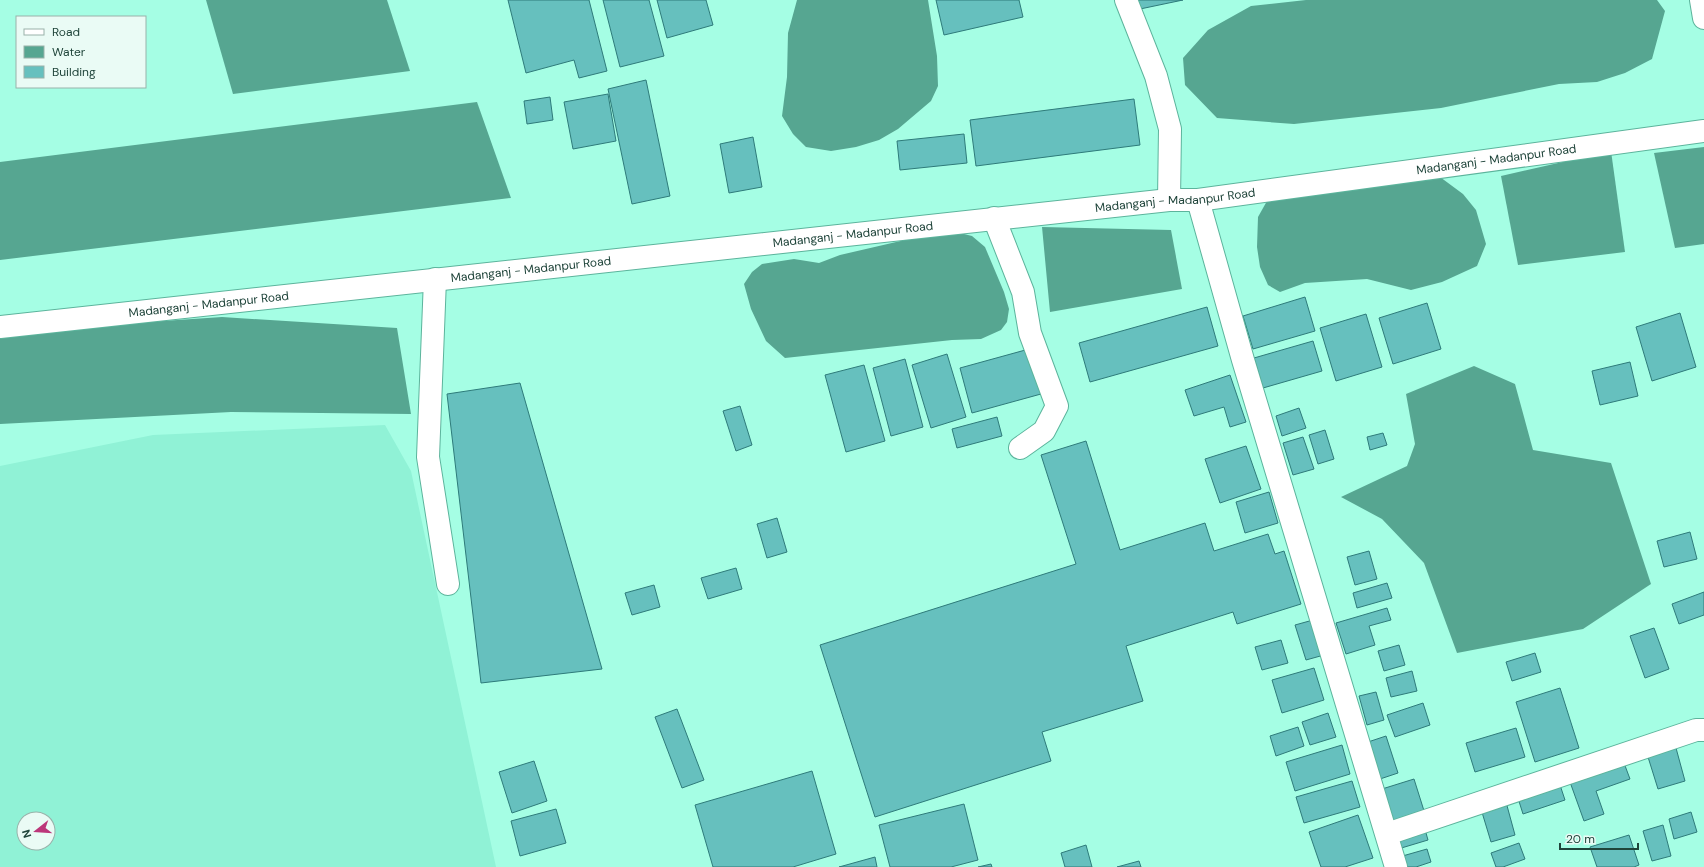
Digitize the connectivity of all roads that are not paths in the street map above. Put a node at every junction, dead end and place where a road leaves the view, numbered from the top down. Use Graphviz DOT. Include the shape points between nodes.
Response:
graph roads {
  1 [pos="1126,0"];
  2 [pos="1701,0"];
  3 [pos="1704,18"];
  4 [pos="1704,131"];
  5 [pos="1169,200"];
  6 [pos="1198,200"];
  7 [pos="994,218"];
  8 [pos="435,279"];
  9 [pos="0,327"];
  10 [pos="1020,448"];
  11 [pos="448,584"];
  12 [pos="1704,730"];
  13 [pos="1387,834"];
  14 [pos="1396,867"];
  1 -- 5 [label="main road" via="1156,76 1170,129"];
  2 -- 3 [label="main road"];
  4 -- 6 [label="main road, Madanganj - Madanpur Road"];
  5 -- 6 [label="main road, Madanganj - Madanpur Road"];
  5 -- 7 [label="main road, Madanganj - Madanpur Road"];
  6 -- 13 [label="main road" via="1243,360"];
  7 -- 8 [label="main road, Madanganj - Madanpur Road"];
  7 -- 10 [label="main road" via="1023,292 1030,333 1057,406 1044,431"];
  8 -- 9 [label="main road, Madanganj - Madanpur Road"];
  8 -- 11 [label="main road" via="428,457"];
  12 -- 13 [label="main road" via="1696,730"];
  13 -- 14 [label="main road"];
}
